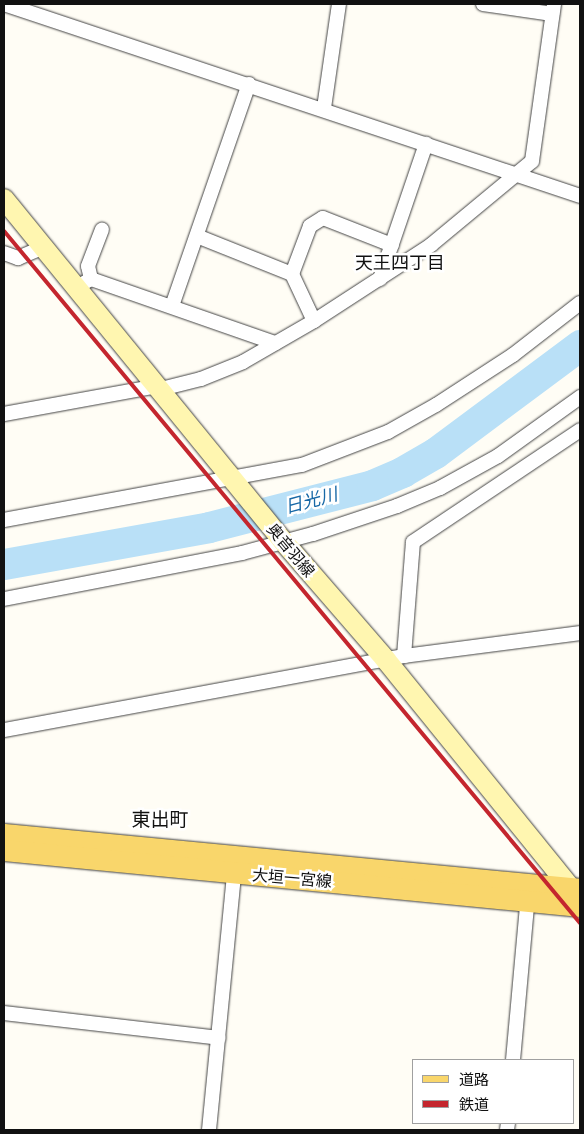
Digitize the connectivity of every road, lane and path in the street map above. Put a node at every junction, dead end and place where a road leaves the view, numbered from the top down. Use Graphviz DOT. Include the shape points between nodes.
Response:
graph roads {
  1 [pos="4,4"];
  2 [pos="338,4"];
  3 [pos="483,4"];
  4 [pos="35,9"];
  5 [pos="553,9"];
  6 [pos="249,84"];
  7 [pos="324,108"];
  8 [pos="426,144"];
  9 [pos="516,177"];
  10 [pos="580,196"];
  11 [pos="4,199"];
  12 [pos="102,230"];
  13 [pos="198,236"];
  14 [pos="392,245"];
  15 [pos="44,247"];
  16 [pos="4,253"];
  17 [pos="292,274"];
  18 [pos="380,279"];
  19 [pos="84,283"];
  20 [pos="580,303"];
  21 [pos="172,306"];
  22 [pos="314,322"];
  23 [pos="275,343"];
  24 [pos="160,388"];
  25 [pos="580,396"];
  26 [pos="4,414"];
  27 [pos="580,430"];
  28 [pos="234,479"];
  29 [pos="4,520"];
  30 [pos="281,540"];
  31 [pos="4,599"];
  32 [pos="580,633"];
  33 [pos="395,658"];
  34 [pos="4,730"];
  35 [pos="4,834"];
  36 [pos="4,850"];
  37 [pos="235,864"];
  38 [pos="528,892"];
  39 [pos="578,896"];
  40 [pos="4,1012"];
  41 [pos="219,1038"];
  42 [pos="514,1059"];
  43 [pos="209,1130"];
  1 -- 4 [label="street"];
  2 -- 7 [label="street"];
  3 -- 5 [label="street"];
  4 -- 6 [label="street"];
  5 -- 9 [label="street" via="532,161"];
  6 -- 7 [label="street"];
  6 -- 13 [label="street"];
  7 -- 8 [label="street"];
  8 -- 9 [label="street"];
  8 -- 14 [label="street"];
  9 -- 10 [label="street"];
  9 -- 18 [label="street" via="431,245"];
  11 -- 15 [label="main road, 奥音羽線"];
  12 -- 19 [label="street"];
  13 -- 17 [label="street"];
  13 -- 21 [label="street"];
  14 -- 17 [label="street" via="323,218 310,226"];
  14 -- 18 [label="street"];
  15 -- 16 [label="street" via="18,258"];
  15 -- 19 [label="main road, 奥音羽線"];
  17 -- 22 [label="street"];
  18 -- 22 [label="street"];
  19 -- 21 [label="street"];
  19 -- 24 [label="main road, 奥音羽線"];
  20 -- 28 [label="street" via="514,355 388,432 302,464"];
  21 -- 23 [label="street"];
  22 -- 23 [label="street"];
  23 -- 24 [label="street" via="243,362 201,379"];
  24 -- 26 [label="street"];
  24 -- 28 [label="main road, 奥音羽線"];
  25 -- 30 [label="street" via="498,456 440,488 378,512"];
  27 -- 33 [label="street" via="413,542"];
  28 -- 29 [label="street"];
  28 -- 30 [label="main road, 奥音羽線"];
  30 -- 31 [label="street" via="242,553"];
  30 -- 33 [label="main road, 奥音羽線"];
  32 -- 33 [label="street"];
  33 -- 34 [label="street"];
  33 -- 39 [label="main road, 奥音羽線"];
  35 -- 37 [label="main road, 大垣一宮線"];
  36 -- 37 [label="main road, 大垣一宮線"];
  37 -- 38 [label="main road, 大垣一宮線"];
  37 -- 41 [label="street"];
  38 -- 39 [label="main road, 大垣一宮線"];
  38 -- 42 [label="street"];
  40 -- 41 [label="street"];
  41 -- 43 [label="street"];
}
